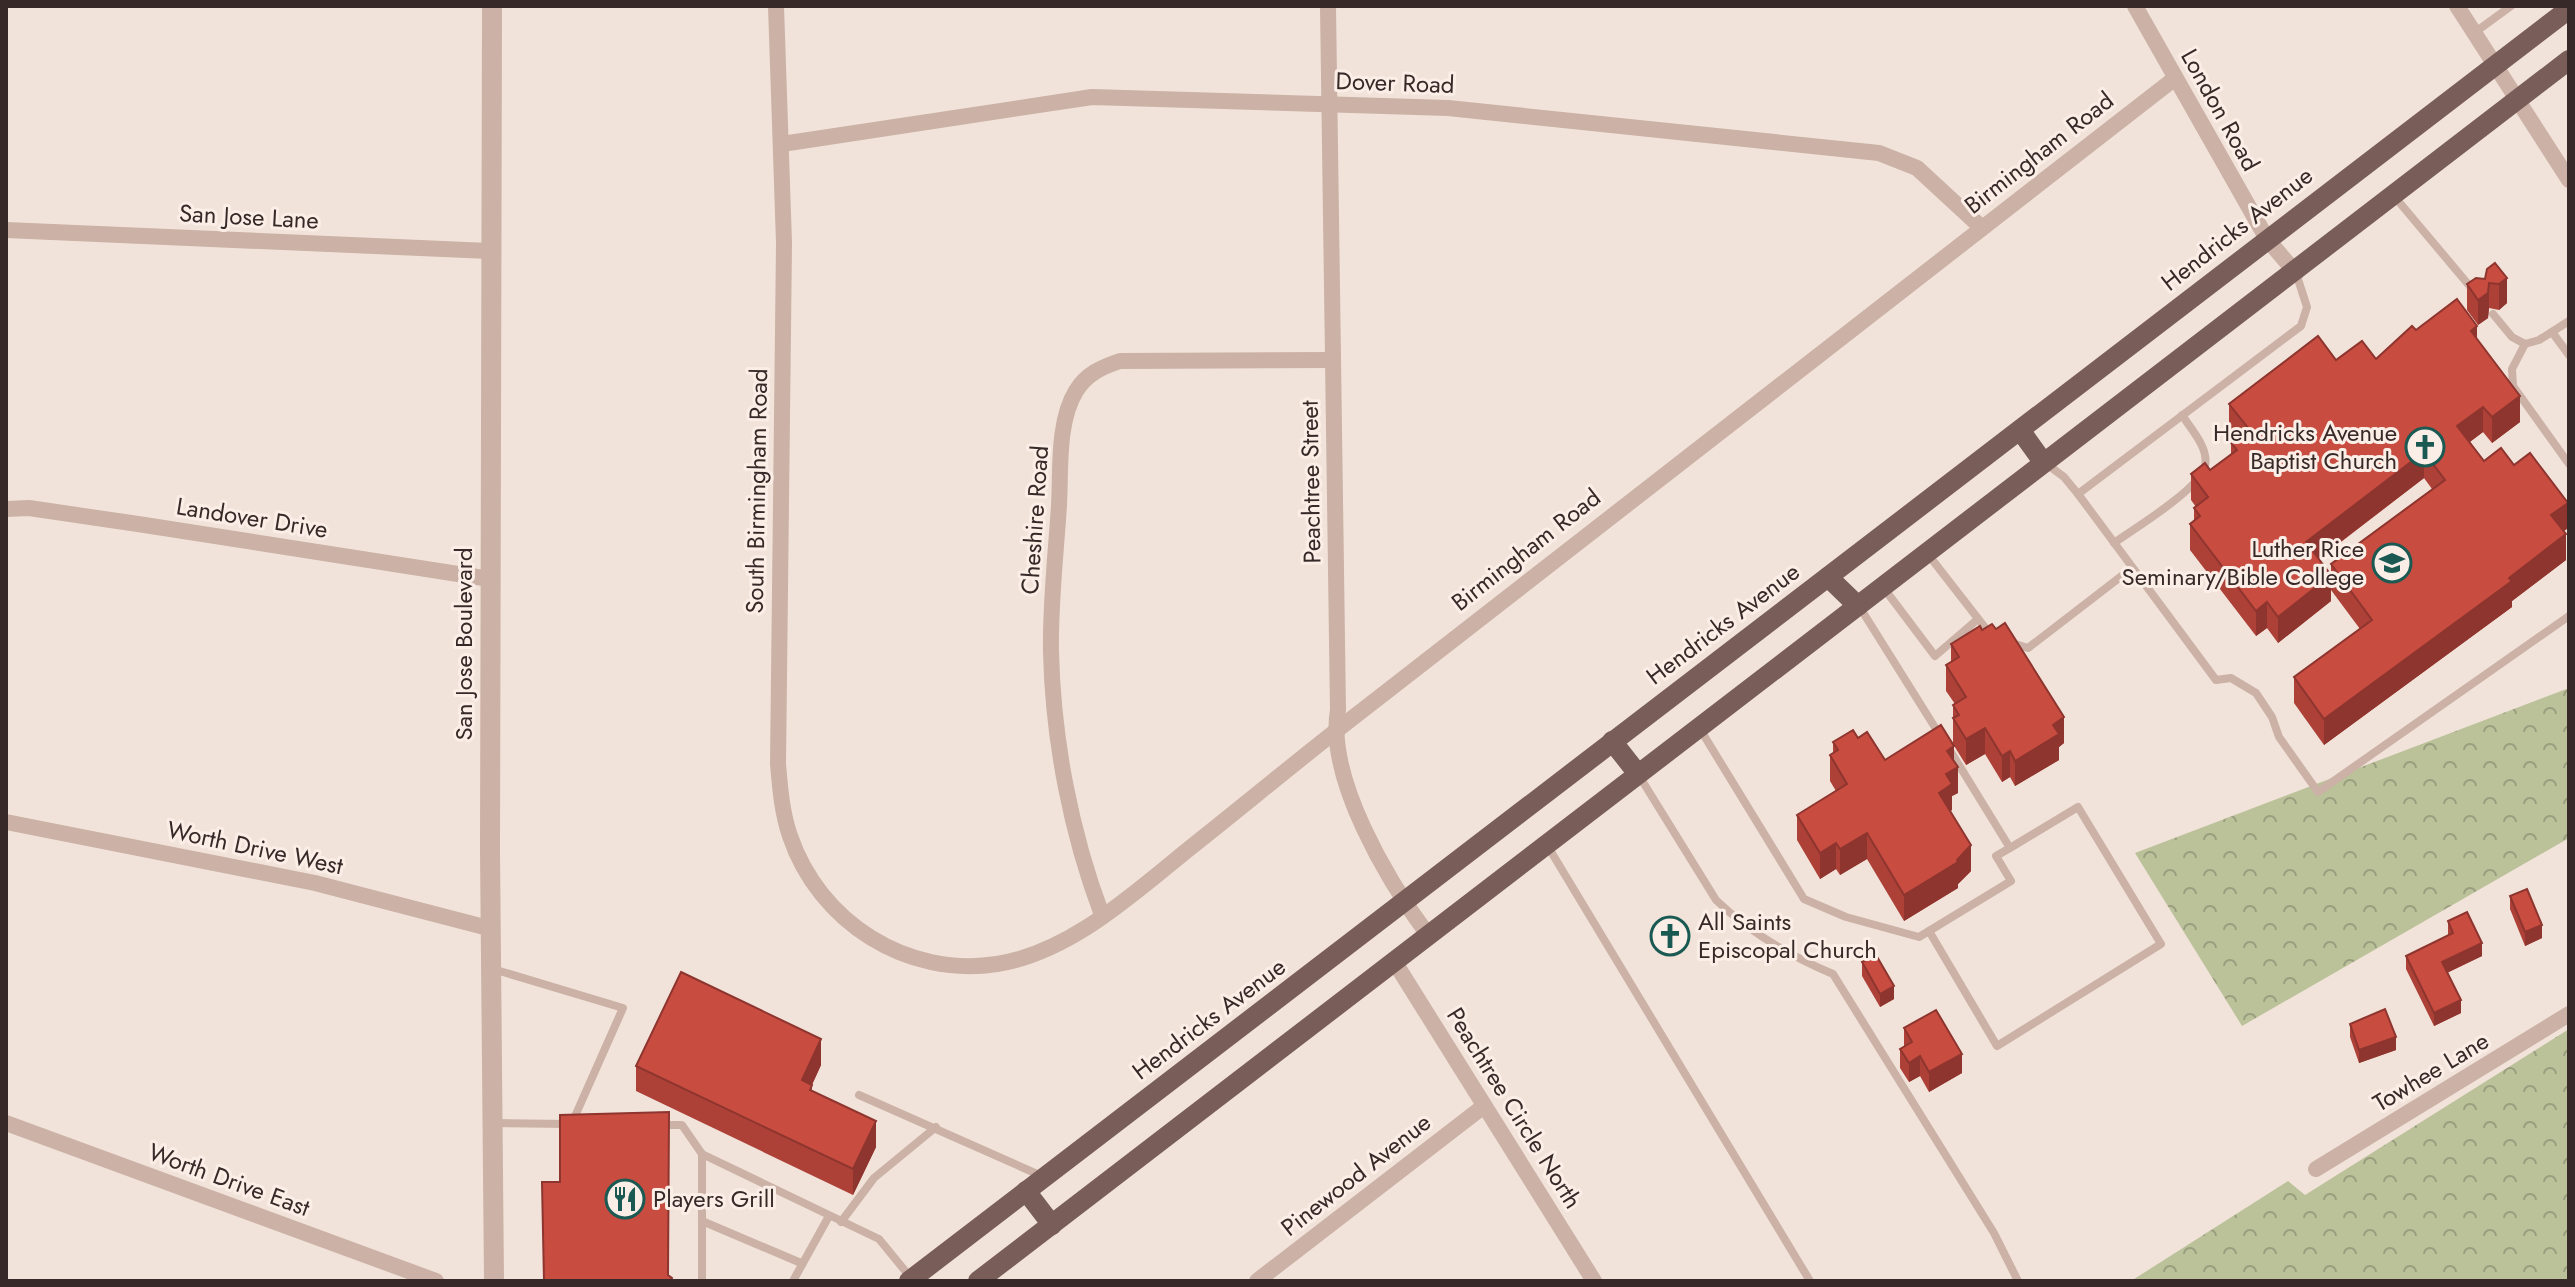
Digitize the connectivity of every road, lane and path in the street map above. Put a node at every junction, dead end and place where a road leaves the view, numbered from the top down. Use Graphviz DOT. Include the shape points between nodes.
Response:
graph roads {
  1 [pos="492,6"];
  2 [pos="776,6"];
  3 [pos="1328,6"];
  4 [pos="2135,6"];
  5 [pos="2457,6"];
  6 [pos="2511,6"];
  7 [pos="2569,9"];
  8 [pos="2474,33"];
  9 [pos="2569,60"];
  10 [pos="2495,63"];
  11 [pos="2174,79"];
  12 [pos="2517,99"];
  13 [pos="1329,105"];
  14 [pos="782,144"];
  15 [pos="2569,180"];
  16 [pos="2394,196"];
  17 [pos="1982,228"];
  18 [pos="6,230"];
  19 [pos="2267,239"];
  20 [pos="489,251"];
  21 [pos="2296,273"];
  22 [pos="2481,299"];
  23 [pos="2493,314"];
  24 [pos="2569,321"];
  25 [pos="2552,332"];
  26 [pos="2525,344"];
  27 [pos="2569,355"];
  28 [pos="1333,360"];
  29 [pos="2182,415"];
  30 [pos="2020,430"];
  31 [pos="2043,462"];
  32 [pos="2569,464"];
  33 [pos="2078,494"];
  34 [pos="6,509"];
  35 [pos="2114,543"];
  36 [pos="1927,552"];
  37 [pos="2132,568"];
  38 [pos="1828,577"];
  39 [pos="490,579"];
  40 [pos="1883,587"];
  41 [pos="1858,606"];
  42 [pos="2569,616"];
  43 [pos="1978,619"];
  44 [pos="1700,728"];
  45 [pos="1334,733"];
  46 [pos="1612,741"];
  47 [pos="1638,774"];
  48 [pos="6,822"];
  49 [pos="1546,844"];
  50 [pos="2010,848"];
  51 [pos="1404,903"];
  52 [pos="1102,915"];
  53 [pos="492,929"];
  54 [pos="1929,931"];
  55 [pos="1428,935"];
  56 [pos="876,942"];
  57 [pos="1394,961"];
  58 [pos="492,969"];
  59 [pos="2569,1014"];
  60 [pos="859,1095"];
  61 [pos="1484,1106"];
  62 [pos="6,1123"];
  63 [pos="493,1123"];
  64 [pos="572,1124"];
  65 [pos="588,1124"];
  66 [pos="650,1125"];
  67 [pos="936,1127"];
  68 [pos="702,1154"];
  69 [pos="2316,1169"];
  70 [pos="1045,1177"];
  71 [pos="1026,1191"];
  72 [pos="829,1216"];
  73 [pos="702,1221"];
  74 [pos="841,1222"];
  75 [pos="1052,1225"];
  76 [pos="801,1263"];
  77 [pos="910,1280"];
  78 [pos="436,1281"];
  79 [pos="494,1281"];
  80 [pos="702,1281"];
  81 [pos="793,1281"];
  82 [pos="978,1281"];
  83 [pos="1257,1281"];
  84 [pos="1594,1281"];
  85 [pos="1810,1281"];
  86 [pos="2018,1281"];
  1 -- 20 [label="street, San Jose Boulevard"];
  2 -- 14 [label="street, South Birmingham Road"];
  3 -- 13 [label="street, Peachtree Street"];
  4 -- 11 [label="street, London Road"];
  5 -- 8 [label="street"];
  6 -- 8 [label="lane"];
  7 -- 10 [label="main road, Hendricks Avenue"];
  8 -- 10 [label="street"];
  9 -- 12 [label="main road"];
  10 -- 12 [label="street"];
  10 -- 19 [label="main road, Hendricks Avenue"];
  11 -- 17 [label="street, Birmingham Road"];
  11 -- 19 [label="street, London Road"];
  12 -- 15 [label="street"];
  12 -- 16 [label="main road"];
  13 -- 14 [label="street, Dover Road" via="1092,97"];
  13 -- 17 [label="street, Dover Road" via="1448,108 1879,153 1917,168"];
  13 -- 28 [label="street, Peachtree Street"];
  14 -- 56 [label="street, South Birmingham Road" via="780,785 791,838 816,888 832,908"];
  16 -- 21 [label="main road"];
  16 -- 22 [label="lane"];
  17 -- 45 [label="street, Birmingham Road"];
  18 -- 20 [label="street, San Jose Lane"];
  19 -- 21 [label="street, London Road"];
  19 -- 30 [label="main road, Hendricks Avenue"];
  20 -- 39 [label="street, San Jose Boulevard"];
  21 -- 29 [label="lane" via="2307,307 2301,326"];
  21 -- 31 [label="main road"];
  23 -- 26 [label="lane"];
  24 -- 25 [label="lane"];
  25 -- 26 [label="lane"];
  25 -- 27 [label="lane"];
  26 -- 32 [label="lane" via="2512,369 2513,386"];
  28 -- 45 [label="street, Peachtree Street" via="1338,710"];
  28 -- 52 [label="street, Cheshire Road" via="1120,361 1100,368 1076,391 1068,410 1051,651 1067,788 1080,851"];
  29 -- 33 [label="lane"];
  29 -- 35 [label="lane" via="2202,445 2206,465 2197,482"];
  30 -- 31 [label="main road"];
  30 -- 38 [label="main road, Hendricks Avenue"];
  31 -- 33 [label="lane"];
  31 -- 36 [label="main road"];
  33 -- 35 [label="lane"];
  34 -- 39 [label="street, Landover Drive" via="29,508"];
  35 -- 37 [label="lane"];
  36 -- 40 [label="main road"];
  36 -- 43 [label="lane"];
  37 -- 42 [label="lane" via="2216,680 2231,678 2256,693 2318,792"];
  37 -- 43 [label="lane" via="2028,648 1992,637"];
  38 -- 41 [label="main road"];
  38 -- 46 [label="main road, Hendricks Avenue"];
  39 -- 53 [label="street, San Jose Boulevard"];
  40 -- 41 [label="main road"];
  40 -- 43 [label="lane" via="1935,656"];
  41 -- 44 [label="main road"];
  41 -- 50 [label="lane"];
  44 -- 47 [label="main road"];
  44 -- 54 [label="lane" via="1804,899 1919,937"];
  45 -- 51 [label="street, Peachtree Street" via="1351,797"];
  45 -- 52 [label="street, Birmingham Road"];
  46 -- 47 [label="main road"];
  46 -- 51 [label="main road, Hendricks Avenue"];
  47 -- 49 [label="main road"];
  47 -- 86 [label="lane" via="1716,900 1792,957 1833,974 1994,1233"];
  48 -- 53 [label="street, Worth Drive West" via="315,883"];
  49 -- 55 [label="main road"];
  49 -- 85 [label="lane"];
  50 -- 54 [label="lane" via="1996,856 2011,881"];
  50 -- 54 [label="lane" via="2078,807 2161,944 1997,1046"];
  51 -- 55 [label="street, Peachtree Street"];
  51 -- 70 [label="main road, Hendricks Avenue"];
  52 -- 56 [label="street, Birmingham Road" via="1036,954 998,964 943,965"];
  53 -- 58 [label="street, San Jose Boulevard"];
  55 -- 57 [label="main road"];
  57 -- 61 [label="street, Peachtree Circle North"];
  57 -- 75 [label="main road"];
  58 -- 63 [label="street, San Jose Boulevard"];
  58 -- 64 [label="lane" via="623,1008"];
  59 -- 69 [label="street, Towhee Lane"];
  60 -- 67 [label="lane"];
  61 -- 83 [label="street, Pinewood Avenue"];
  61 -- 84 [label="street, Peachtree Circle North"];
  62 -- 78 [label="street, Worth Drive East"];
  63 -- 64 [label="lane"];
  63 -- 79 [label="street, San Jose Boulevard"];
  64 -- 65 [label="lane"];
  66 -- 68 [label="lane" via="682,1125"];
  67 -- 70 [label="lane"];
  67 -- 74 [label="lane" via="874,1178"];
  68 -- 72 [label="lane"];
  68 -- 73 [label="lane"];
  70 -- 71 [label="main road, Hendricks Avenue"];
  71 -- 75 [label="main road"];
  71 -- 77 [label="main road, Hendricks Avenue"];
  72 -- 74 [label="lane"];
  72 -- 76 [label="lane"];
  73 -- 76 [label="lane"];
  73 -- 80 [label="lane"];
  74 -- 77 [label="lane" via="879,1239"];
  75 -- 82 [label="main road"];
  76 -- 81 [label="lane"];
}
